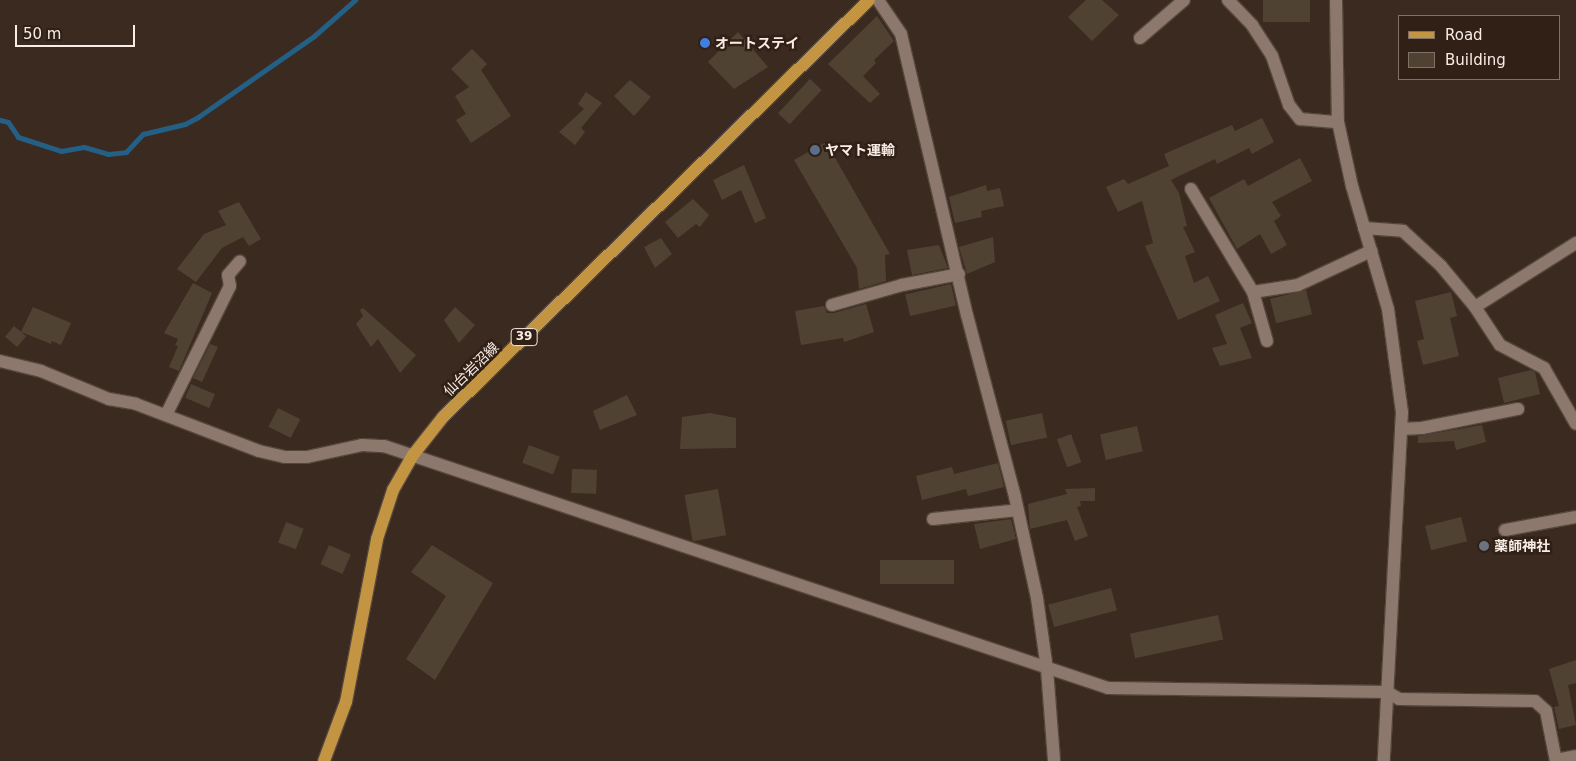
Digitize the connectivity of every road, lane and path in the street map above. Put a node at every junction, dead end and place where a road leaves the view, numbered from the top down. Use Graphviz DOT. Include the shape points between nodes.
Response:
graph roads {
  1 [pos="869,0"];
  2 [pos="878,0"];
  3 [pos="1184,0"];
  4 [pos="1228,0"];
  5 [pos="1336,0"];
  6 [pos="1140,38"];
  7 [pos="1338,122"];
  8 [pos="1191,189"];
  9 [pos="1364,228"];
  10 [pos="1576,243"];
  11 [pos="1371,251"];
  12 [pos="240,261"];
  13 [pos="959,274"];
  14 [pos="1253,292"];
  15 [pos="832,305"];
  16 [pos="1475,307"];
  17 [pos="1267,341"];
  18 [pos="0,361"];
  19 [pos="1518,409"];
  20 [pos="166,415"];
  21 [pos="1576,424"];
  22 [pos="1401,429"];
  23 [pos="413,455"];
  24 [pos="1018,510"];
  25 [pos="1576,517"];
  26 [pos="933,519"];
  27 [pos="1505,530"];
  28 [pos="1048,669"];
  29 [pos="1386,692"];
  30 [pos="1576,756"];
  31 [pos="1556,760"];
  32 [pos="324,761"];
  33 [pos="1054,761"];
  34 [pos="1384,761"];
  1 -- 23 [label="main road, 仙台岩沼線 / 39" via="443,417"];
  2 -- 13 [label="street" via="901,34"];
  3 -- 6 [label="street"];
  4 -- 7 [label="street" via="1252,25 1272,56 1289,105 1300,119"];
  5 -- 7 [label="street"];
  7 -- 9 [label="street"];
  8 -- 14 [label="street"];
  9 -- 11 [label="street"];
  9 -- 16 [label="street" via="1403,231 1441,266"];
  10 -- 16 [label="street"];
  11 -- 14 [label="street" via="1298,285"];
  11 -- 22 [label="street" via="1388,309 1397,358"];
  12 -- 20 [label="street" via="228,275 230,286"];
  13 -- 15 [label="street" via="902,285"];
  13 -- 24 [label="street" via="966,315"];
  14 -- 17 [label="street"];
  16 -- 21 [label="street" via="1500,345 1544,368"];
  18 -- 20 [label="street" via="41,371 108,399 136,404"];
  19 -- 22 [label="street" via="1422,428"];
  20 -- 23 [label="street" via="259,451 285,457 307,457 362,445 384,446"];
  22 -- 29 [label="street"];
  23 -- 28 [label="street"];
  23 -- 32 [label="main road, 仙台岩沼線 / 39" via="393,490 377,538 346,702"];
  24 -- 26 [label="street"];
  24 -- 28 [label="street"];
  25 -- 27 [label="street"];
  28 -- 29 [label="street" via="1108,688"];
  28 -- 33 [label="street"];
  29 -- 31 [label="street" via="1400,699 1535,701 1546,711"];
  29 -- 34 [label="street"];
  30 -- 31 [label="street"];
}
